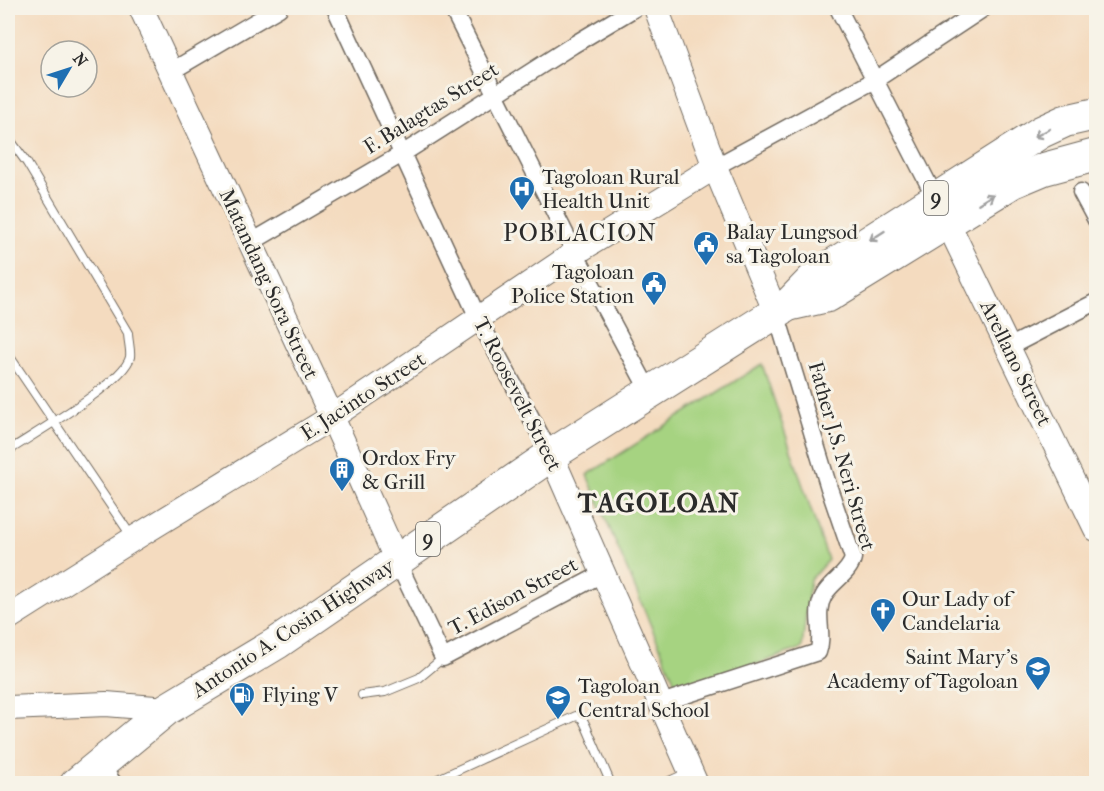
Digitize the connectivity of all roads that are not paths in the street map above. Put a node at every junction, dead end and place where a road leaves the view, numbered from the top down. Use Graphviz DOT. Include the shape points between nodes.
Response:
graph roads {
  1 [pos="141,8"];
  2 [pos="279,8"];
  3 [pos="335,8"];
  4 [pos="452,8"];
  5 [pos="635,8"];
  6 [pos="656,8"];
  7 [pos="838,8"];
  8 [pos="984,8"];
  9 [pos="170,72"];
  10 [pos="875,80"];
  11 [pos="496,94"];
  12 [pos="1096,114"];
  13 [pos="8,137"];
  14 [pos="402,154"];
  15 [pos="1096,154"];
  16 [pos="715,167"];
  17 [pos="1082,192"];
  18 [pos="942,211"];
  19 [pos="1096,220"];
  20 [pos="250,243"];
  21 [pos="575,254"];
  22 [pos="1096,302"];
  23 [pos="782,309"];
  24 [pos="479,320"];
  25 [pos="1009,347"];
  26 [pos="8,354"];
  27 [pos="650,393"];
  28 [pos="332,417"];
  29 [pos="54,420"];
  30 [pos="8,451"];
  31 [pos="551,455"];
  32 [pos="1096,529"];
  33 [pos="133,538"];
  34 [pos="396,561"];
  35 [pos="604,573"];
  36 [pos="8,618"];
  37 [pos="443,658"];
  38 [pos="363,694"];
  39 [pos="661,703"];
  40 [pos="8,708"];
  41 [pos="167,709"];
  42 [pos="97,777"];
  43 [pos="693,777"];
  44 [pos="427,783"];
  45 [pos="610,783"];
  46 [pos="663,783"];
  1 -- 9 [label="street, Matandang Sora Street"];
  2 -- 9 [label="street"];
  3 -- 14 [label="street, T. Roosevelt Street"];
  4 -- 11 [label="street"];
  5 -- 11 [label="street, F. Balagtas Street"];
  6 -- 16 [label="street"];
  7 -- 10 [label="street"];
  8 -- 10 [label="street"];
  9 -- 20 [label="street, Matandang Sora Street"];
  10 -- 16 [label="street"];
  10 -- 18 [label="street"];
  11 -- 14 [label="street, F. Balagtas Street"];
  11 -- 21 [label="street"];
  12 -- 18 [label="highway, Antonio A. Cosin Highway / 9, one-way" via="1041,132"];
  13 -- 29 [label="lane" via="128,333 130,357 120,374"];
  14 -- 20 [label="street, F. Balagtas Street"];
  14 -- 24 [label="street, T. Roosevelt Street"];
  18 -- 15 [label="highway, Antonio A. Cosin Highway / 9, one-way" via="1044,169"];
  16 -- 21 [label="street, E. Jacinto Street"];
  16 -- 23 [label="street"];
  17 -- 19 [label="street"];
  18 -- 23 [label="highway, Antonio A. Cosin Highway / 9" via="817,275"];
  18 -- 25 [label="street, Arellano Street"];
  20 -- 28 [label="street, Matandang Sora Street"];
  21 -- 24 [label="street, E. Jacinto Street"];
  21 -- 27 [label="street"];
  22 -- 25 [label="street"];
  23 -- 27 [label="highway, Antonio A. Cosin Highway / 9"];
  23 -- 39 [label="street, Father J.S. Neri Street" via="829,488 853,558 851,565 823,596 818,611 818,652"];
  24 -- 28 [label="street, E. Jacinto Street"];
  24 -- 31 [label="street, T. Roosevelt Street"];
  25 -- 32 [label="street, Arellano Street"];
  26 -- 29 [label="lane"];
  27 -- 31 [label="highway, Antonio A. Cosin Highway / 9"];
  28 -- 33 [label="street, E. Jacinto Street"];
  28 -- 34 [label="street, Matandang Sora Street"];
  29 -- 30 [label="lane"];
  29 -- 33 [label="lane"];
  31 -- 34 [label="highway, Antonio A. Cosin Highway / 9"];
  31 -- 35 [label="street, T. Roosevelt Street"];
  33 -- 36 [label="street, E. Jacinto Street"];
  34 -- 37 [label="street"];
  34 -- 41 [label="highway, Antonio A. Cosin Highway / 9" via="277,643"];
  35 -- 37 [label="street, T. Edison Street"];
  35 -- 39 [label="street, T. Roosevelt Street"];
  37 -- 38 [label="lane" via="419,678 385,692"];
  39 -- 43 [label="street, T. Roosevelt Street"];
  40 -- 41 [label="street" via="106,704"];
  41 -- 42 [label="highway, Antonio A. Cosin Highway / 9"];
  43 -- 46 [label="lane"];
  44 -- 45 [label="lane" via="576,716 582,718"];
}
